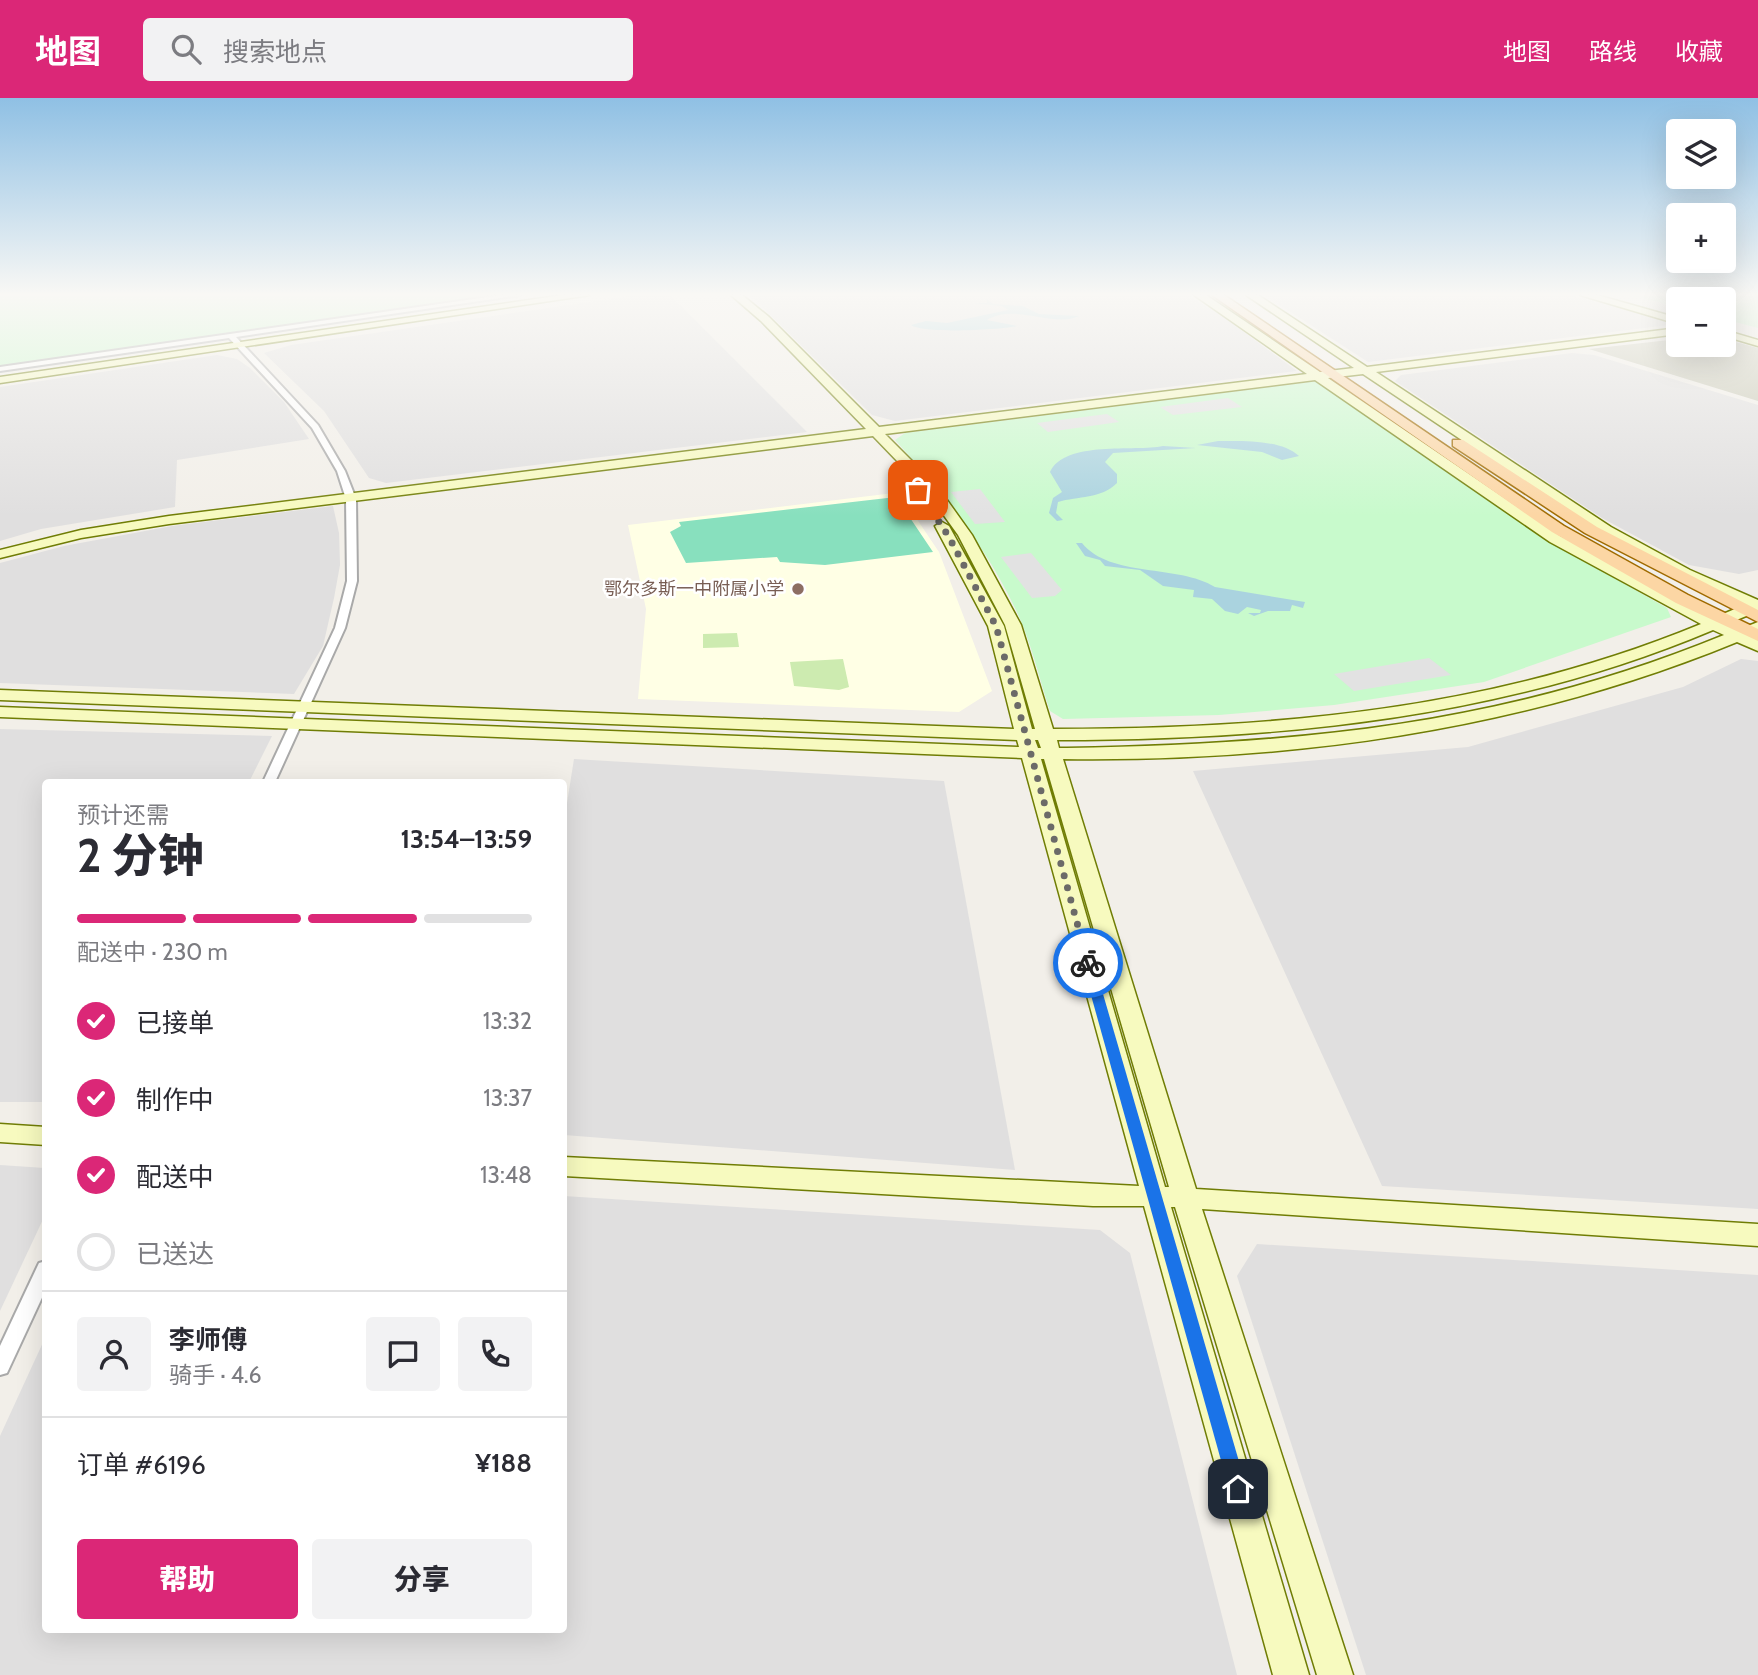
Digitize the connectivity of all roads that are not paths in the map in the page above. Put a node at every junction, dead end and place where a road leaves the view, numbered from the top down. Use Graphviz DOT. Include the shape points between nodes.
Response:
graph roads {
  1 [pos="26,369"];
  2 [pos="69,369"];
  3 [pos="261,369"];
  4 [pos="801,369"];
  5 [pos="811,369"];
  6 [pos="1336,369"];
  7 [pos="1336,369"];
  8 [pos="1337,369"];
  9 [pos="1338,369"];
  10 [pos="1369,369"];
  11 [pos="0,372"];
  12 [pos="1342,372"];
  13 [pos="0,380"];
  14 [pos="869,431"];
  15 [pos="350,496"];
  16 [pos="0,548"];
  17 [pos="0,554"];
  18 [pos="1718,622"];
  19 [pos="1753,622"];
  20 [pos="0,695"];
  21 [pos="304,707"];
  22 [pos="0,712"];
  23 [pos="295,726"];
  24 [pos="1037,745"];
  25 [pos="270,779"];
  26 [pos="0,1133"];
  27 [pos="42,1136"];
  28 [pos="567,1167"];
  29 [pos="1154,1196"];
  30 [pos="1185,1200"];
  31 [pos="1758,1235"];
  32 [pos="42,1277"];
  33 [pos="0,1367"];
  34 [pos="1291,1675"];
  35 [pos="1335,1675"];
  1 -- 11 [label="street"];
  2 -- 13 [label="street"];
  3 -- 15 [label="street" via="315,427"];
  4 -- 14 [label="street"];
  5 -- 14 [label="street"];
  6 -- 12 [label="street"];
  7 -- 12 [label="main road"];
  8 -- 12 [label="main road"];
  9 -- 12 [label="street"];
  10 -- 12 [label="street"];
  12 -- 14 [label="street"];
  12 -- 18 [label="main road" via="1558,529"];
  12 -- 19 [label="main road" via="1591,530"];
  14 -- 15 [label="street"];
  14 -- 24 [label="street" via="932,489 965,535 1013,625"];
  15 -- 16 [label="street" via="169,513 78,528"];
  15 -- 17 [label="street" via="81,534"];
  15 -- 21 [label="street" via="352,581 341,628"];
  18 -- 19 [label="street"];
  18 -- 19 [label="street"];
  18 -- 24 [label="street" via="1617,662 1449,705 1228,732"];
  19 -- 24 [label="street" via="1641,676 1469,721 1366,738 1240,749 1097,756"];
  20 -- 21 [label="street"];
  21 -- 23 [label="street"];
  21 -- 24 [label="street"];
  22 -- 23 [label="street"];
  23 -- 24 [label="street"];
  23 -- 25 [label="street"];
  24 -- 29 [label="street"];
  24 -- 30 [label="street"];
  26 -- 27 [label="street"];
  28 -- 29 [label="street"];
  29 -- 30 [label="street"];
  29 -- 34 [label="street"];
  30 -- 31 [label="street"];
  30 -- 35 [label="street"];
  32 -- 33 [label="street"];
}
